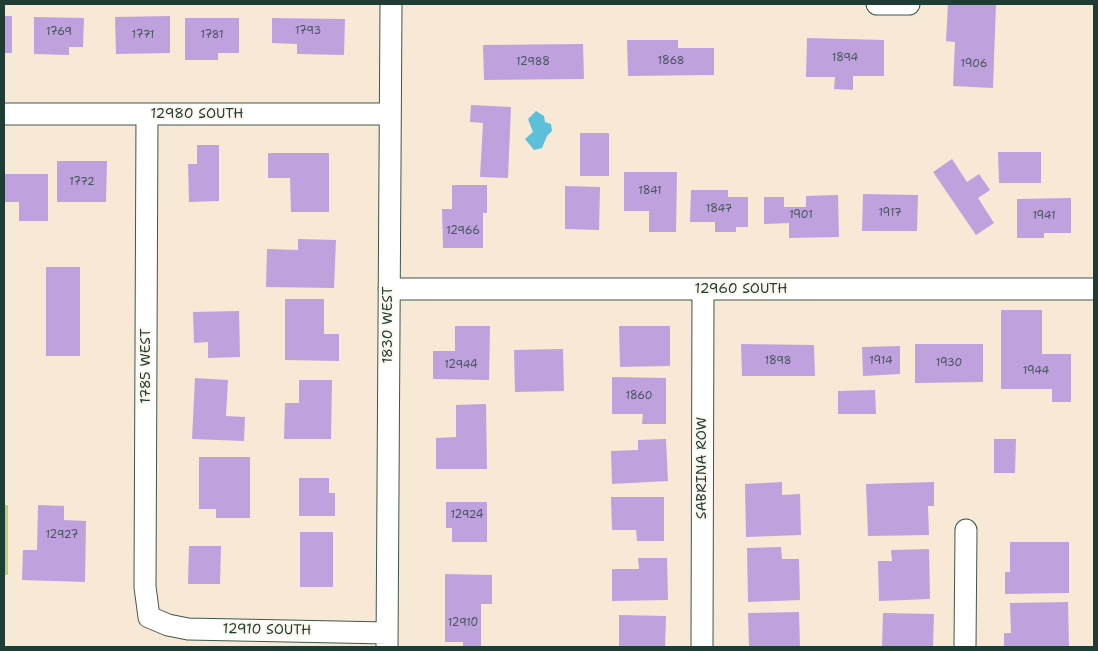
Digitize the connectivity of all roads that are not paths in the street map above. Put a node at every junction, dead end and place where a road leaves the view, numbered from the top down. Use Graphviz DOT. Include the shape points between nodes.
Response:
graph roads {
  1 [pos="391,4"];
  2 [pos="877,4"];
  3 [pos="909,4"];
  4 [pos="4,114"];
  5 [pos="147,114"];
  6 [pos="390,114"];
  7 [pos="389,289"];
  8 [pos="703,289"];
  9 [pos="1094,289"];
  10 [pos="966,530"];
  11 [pos="149,617"];
  12 [pos="387,640"];
  13 [pos="702,647"];
  14 [pos="966,647"];
  1 -- 6 [label="street, 1830 WEST"];
  2 -- 3 [label="street"];
  4 -- 5 [label="street, 12980 SOUTH"];
  5 -- 6 [label="street, 12980 SOUTH"];
  5 -- 11 [label="street, 1785 WEST" via="145,587"];
  6 -- 7 [label="street, 1830 WEST"];
  7 -- 8 [label="street, 12960 SOUTH"];
  7 -- 12 [label="street, 1830 WEST"];
  8 -- 9 [label="street, 12960 SOUTH"];
  8 -- 13 [label="street, SABRINA ROW"];
  10 -- 14 [label="street"];
  11 -- 12 [label="street, 12910 SOUTH" via="188,629"];
}
